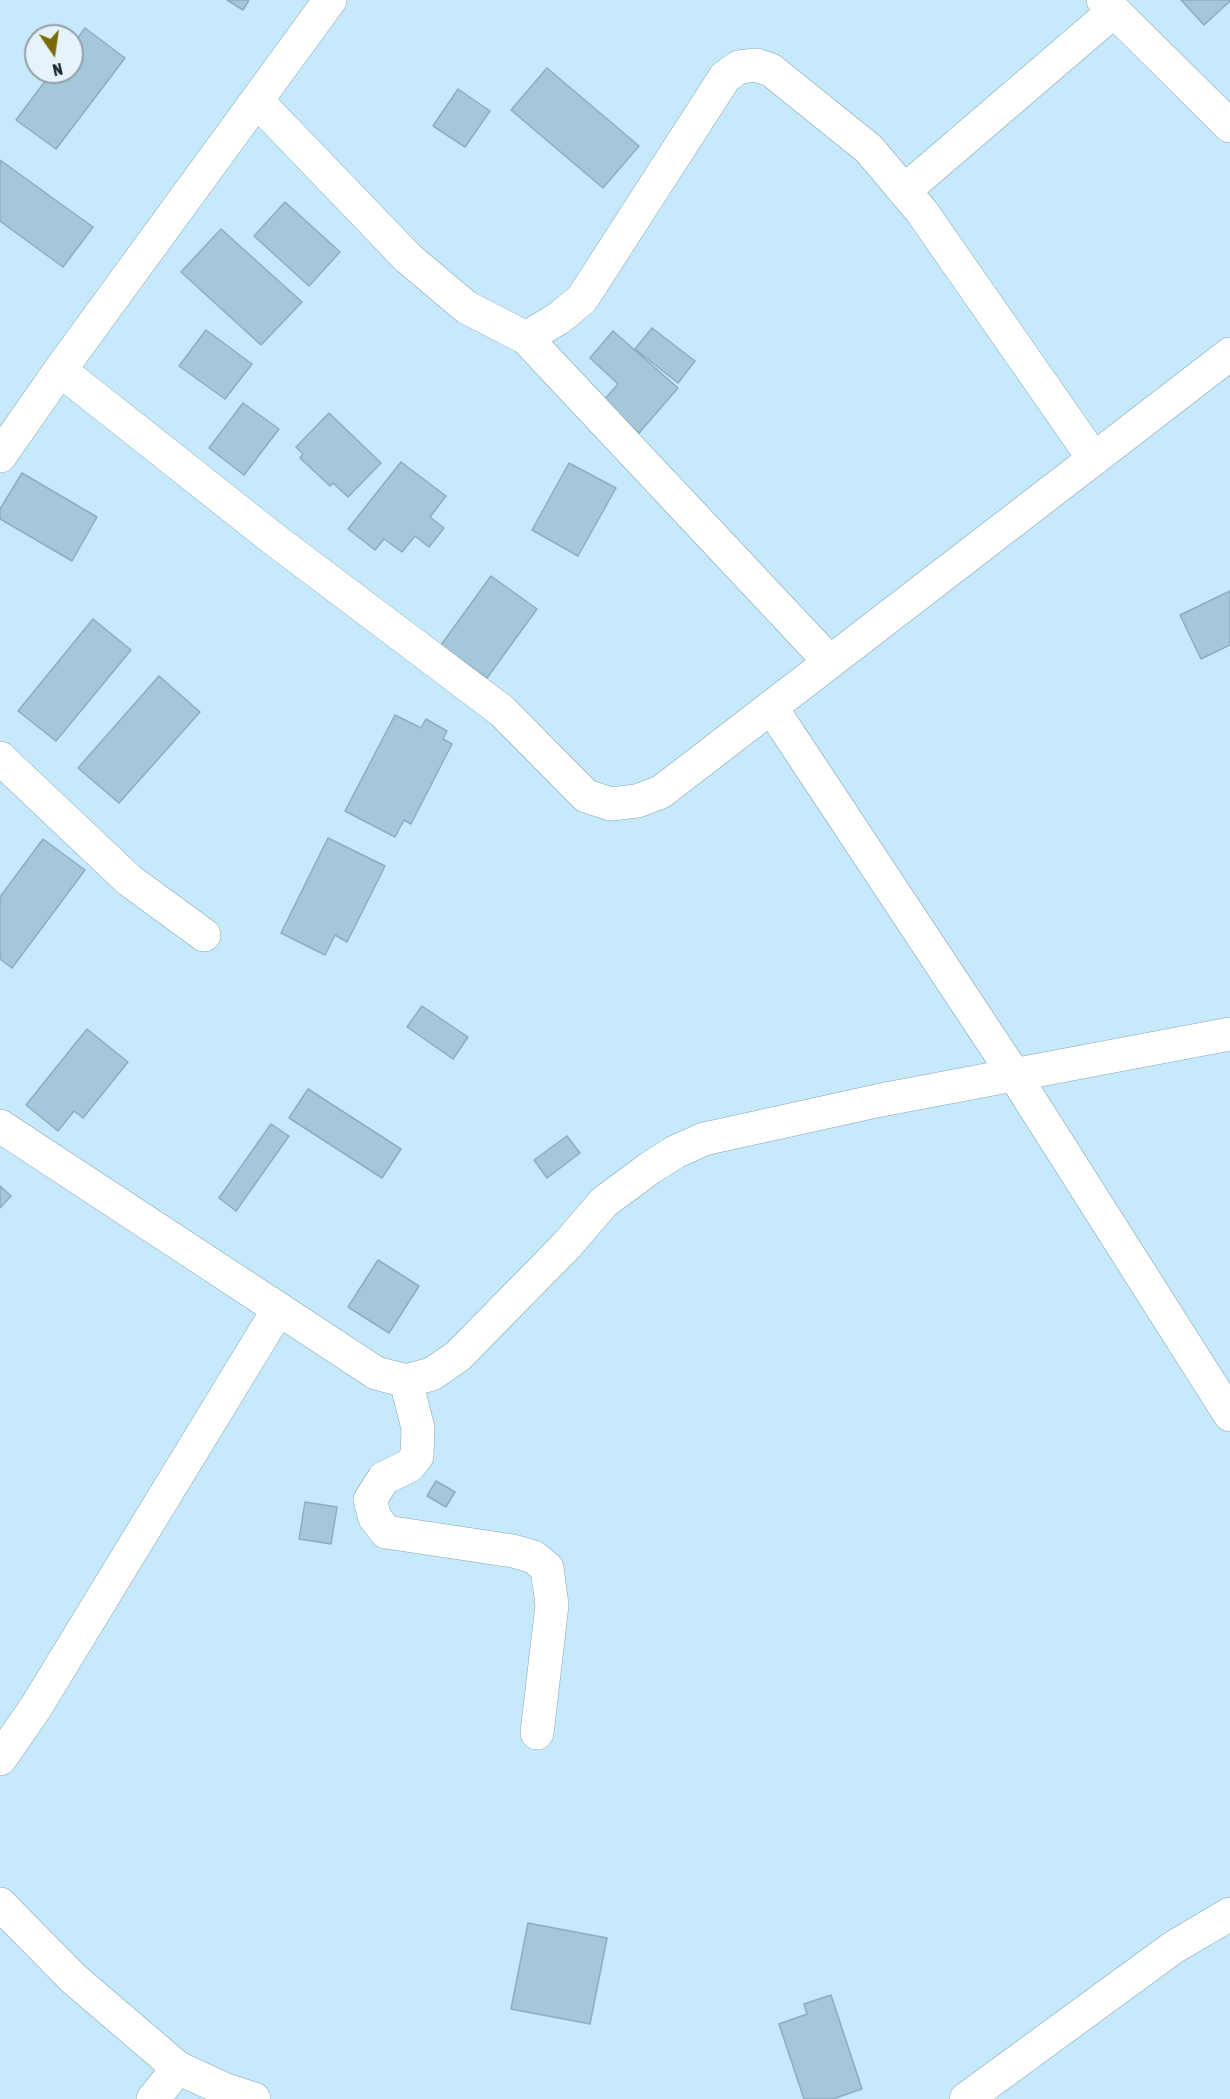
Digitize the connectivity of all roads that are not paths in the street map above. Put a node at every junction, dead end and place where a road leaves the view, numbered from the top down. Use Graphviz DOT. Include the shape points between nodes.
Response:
graph roads {
  1 [pos="330,0"];
  2 [pos="1108,5"];
  3 [pos="258,102"];
  4 [pos="1230,126"];
  5 [pos="904,191"];
  6 [pos="526,338"];
  7 [pos="1230,354"];
  8 [pos="60,370"];
  9 [pos="0,456"];
  10 [pos="1094,459"];
  11 [pos="830,662"];
  12 [pos="771,707"];
  13 [pos="0,758"];
  14 [pos="204,935"];
  15 [pos="1230,1034"];
  16 [pos="1015,1076"];
  17 [pos="0,1126"];
  18 [pos="278,1310"];
  19 [pos="406,1381"];
  20 [pos="1230,1415"];
  21 [pos="537,1733"];
  22 [pos="0,1759"];
  23 [pos="0,1904"];
  24 [pos="1230,1914"];
  25 [pos="178,2068"];
  26 [pos="153,2099"];
  27 [pos="254,2099"];
  28 [pos="966,2099"];
  1 -- 3 [label="street"];
  2 -- 4 [label="street"];
  2 -- 5 [label="street"];
  3 -- 6 [label="street" via="408,258 466,307"];
  3 -- 8 [label="street"];
  5 -- 6 [label="street" via="869,149 771,70 756,65 739,67 725,77 582,299"];
  5 -- 10 [label="street"];
  6 -- 11 [label="street"];
  7 -- 10 [label="street"];
  8 -- 9 [label="street"];
  8 -- 12 [label="street" via="275,540 502,711 586,796 611,804 637,801 661,792"];
  10 -- 11 [label="street"];
  11 -- 12 [label="street"];
  12 -- 16 [label="street"];
  13 -- 14 [label="street" via="129,880"];
  15 -- 16 [label="street"];
  16 -- 19 [label="street" via="881,1100 715,1137 675,1152 604,1202 458,1356 432,1374"];
  16 -- 20 [label="street"];
  17 -- 18 [label="street"];
  18 -- 19 [label="street" via="376,1373"];
  18 -- 22 [label="street" via="36,1707"];
  19 -- 21 [label="street" via="418,1428 417,1456 409,1466 384,1478 370,1500 375,1518 386,1532 513,1551 534,1557 547,1568 552,1605"];
  23 -- 25 [label="street" via="74,1979"];
  24 -- 28 [label="street" via="1174,1947"];
  25 -- 26 [label="street"];
  25 -- 27 [label="street"];
}
